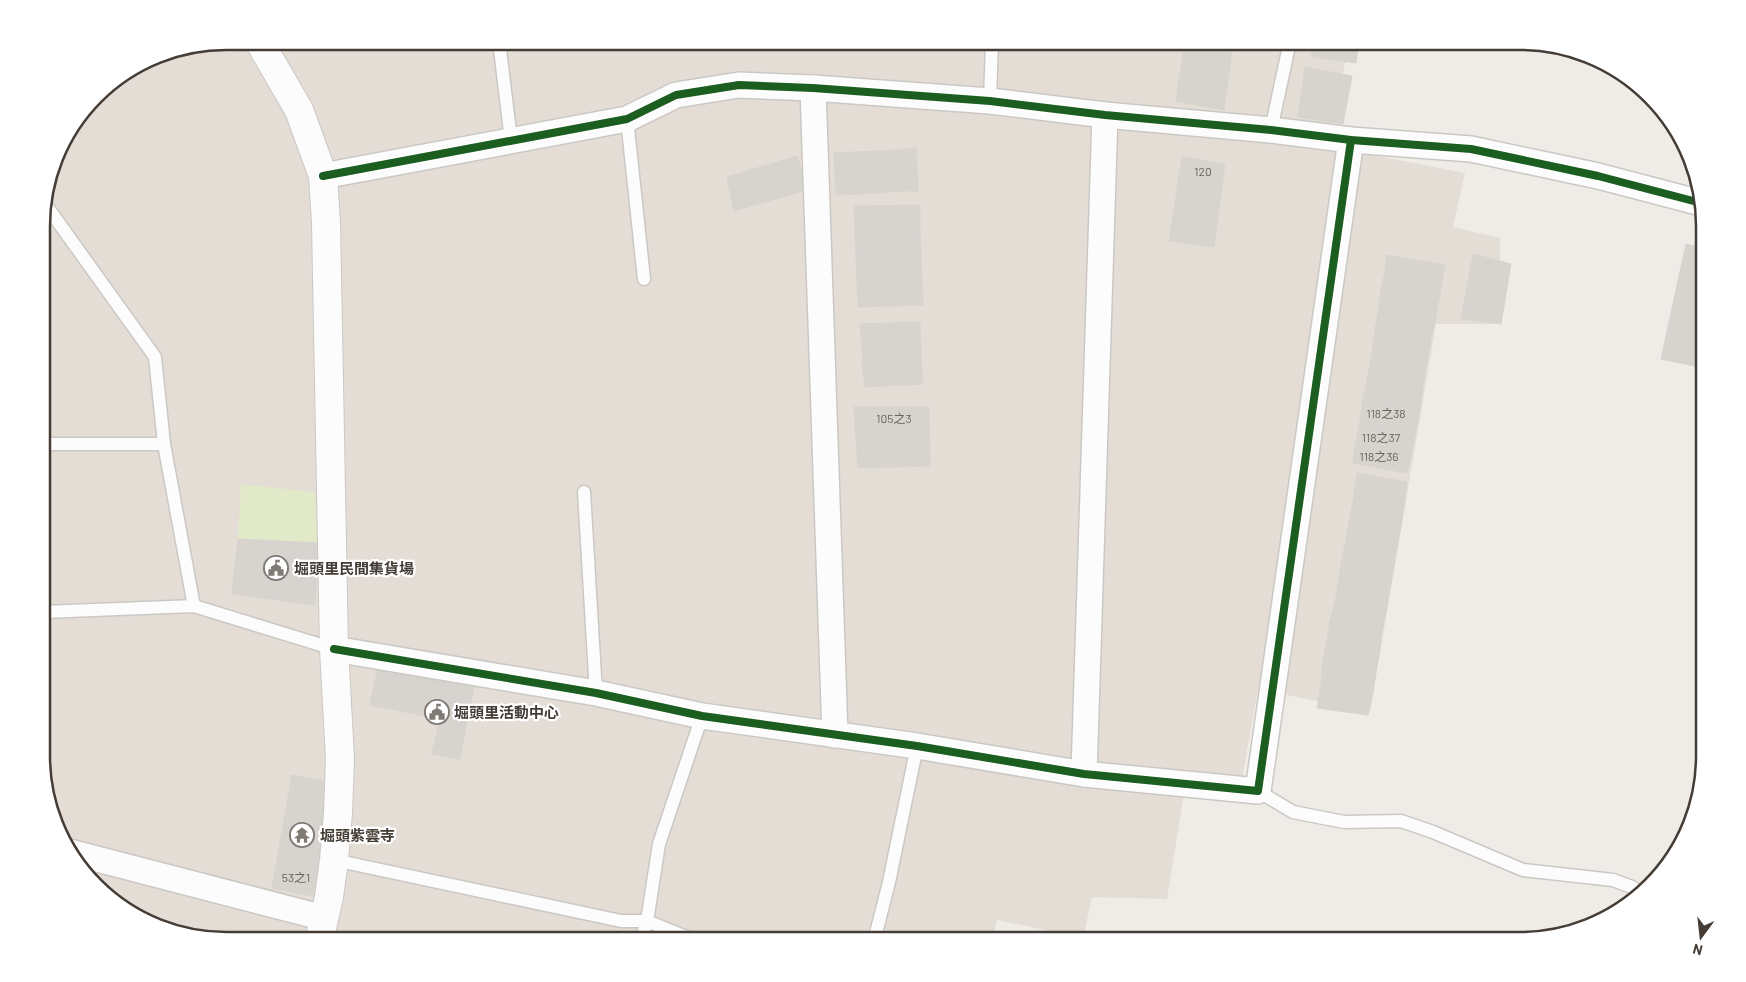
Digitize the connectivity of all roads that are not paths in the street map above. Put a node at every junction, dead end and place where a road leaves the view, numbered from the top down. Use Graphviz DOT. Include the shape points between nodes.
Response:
graph roads {
  1 [pos="264,50"];
  2 [pos="500,50"];
  3 [pos="992,50"];
  4 [pos="1288,50"];
  5 [pos="813,88"];
  6 [pos="990,101"];
  7 [pos="1105,115"];
  8 [pos="627,119"];
  9 [pos="1271,130"];
  10 [pos="512,140"];
  11 [pos="1351,140"];
  12 [pos="323,176"];
  13 [pos="1694,201"];
  14 [pos="51,212"];
  15 [pos="644,279"];
  16 [pos="50,444"];
  17 [pos="164,444"];
  18 [pos="584,492"];
  19 [pos="194,606"];
  20 [pos="50,612"];
  21 [pos="334,649"];
  22 [pos="596,693"];
  23 [pos="702,716"];
  24 [pos="835,735"];
  25 [pos="917,746"];
  26 [pos="1084,774"];
  27 [pos="1258,791"];
  28 [pos="81,855"];
  29 [pos="334,860"];
  30 [pos="1635,889"];
  31 [pos="647,921"];
  32 [pos="321,929"];
  33 [pos="644,932"];
  34 [pos="674,932"];
  35 [pos="876,932"];
  1 -- 12 [label="street" via="299,110"];
  2 -- 10 [label="lane"];
  3 -- 6 [label="lane"];
  4 -- 9 [label="lane"];
  5 -- 6 [label="street"];
  5 -- 8 [label="street" via="738,86 676,95"];
  5 -- 24 [label="street"];
  6 -- 7 [label="street"];
  7 -- 9 [label="street"];
  7 -- 26 [label="street"];
  8 -- 10 [label="street"];
  8 -- 15 [label="lane"];
  9 -- 11 [label="street"];
  10 -- 12 [label="street"];
  11 -- 13 [label="street" via="1471,149 1598,176"];
  11 -- 27 [label="street"];
  12 -- 21 [label="street"];
  14 -- 17 [label="lane" via="155,357"];
  16 -- 17 [label="lane"];
  17 -- 19 [label="lane"];
  18 -- 22 [label="lane"];
  19 -- 20 [label="lane"];
  19 -- 21 [label="lane"];
  21 -- 22 [label="street"];
  21 -- 29 [label="street" via="340,759"];
  22 -- 23 [label="street"];
  23 -- 24 [label="street"];
  23 -- 31 [label="lane" via="659,844"];
  24 -- 25 [label="street"];
  25 -- 26 [label="street"];
  25 -- 35 [label="lane"];
  26 -- 27 [label="street"];
  27 -- 30 [label="lane" via="1293,812 1344,822 1400,821 1523,870 1613,880"];
  28 -- 32 [label="street"];
  29 -- 31 [label="lane" via="621,921"];
  29 -- 32 [label="street"];
  31 -- 33 [label="lane"];
  31 -- 34 [label="lane"];
}
